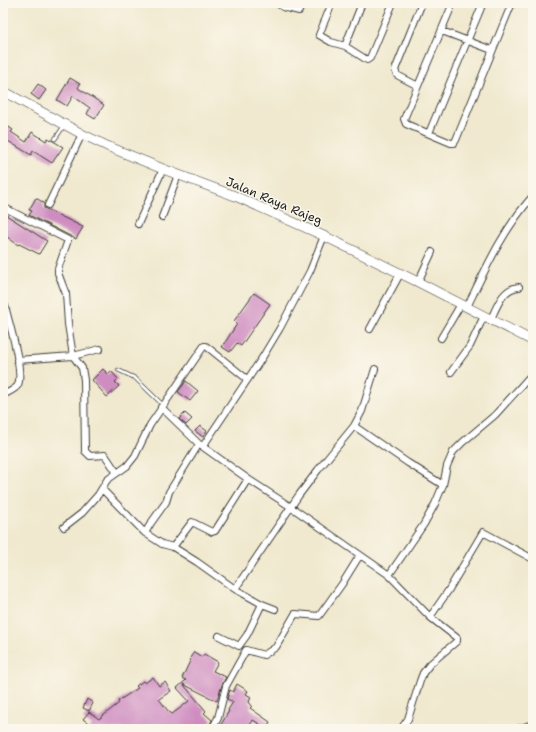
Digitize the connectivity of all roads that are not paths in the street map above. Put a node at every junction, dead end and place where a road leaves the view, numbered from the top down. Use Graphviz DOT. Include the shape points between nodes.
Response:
graph roads {
  1 [pos="277,3"];
  2 [pos="302,3"];
  3 [pos="332,3"];
  4 [pos="362,3"];
  5 [pos="393,3"];
  6 [pos="422,3"];
  7 [pos="454,3"];
  8 [pos="483,3"];
  9 [pos="512,3"];
  10 [pos="442,30"];
  11 [pos="467,40"];
  12 [pos="345,46"];
  13 [pos="492,50"];
  14 [pos="418,86"];
  15 [pos="3,91"];
  16 [pos="65,125"];
  17 [pos="429,133"];
  18 [pos="82,134"];
  19 [pos="55,139"];
  20 [pos="163,169"];
  21 [pos="178,175"];
  22 [pos="533,196"];
  23 [pos="48,205"];
  24 [pos="3,207"];
  25 [pos="162,217"];
  26 [pos="138,224"];
  27 [pos="324,236"];
  28 [pos="432,252"];
  29 [pos="400,274"];
  30 [pos="418,282"];
  31 [pos="519,287"];
  32 [pos="3,303"];
  33 [pos="464,306"];
  34 [pos="487,318"];
  35 [pos="370,329"];
  36 [pos="441,338"];
  37 [pos="533,341"];
  38 [pos="100,349"];
  39 [pos="73,356"];
  40 [pos="18,360"];
  41 [pos="375,368"];
  42 [pos="118,370"];
  43 [pos="452,372"];
  44 [pos="533,373"];
  45 [pos="247,379"];
  46 [pos="3,395"];
  47 [pos="162,406"];
  48 [pos="354,426"];
  49 [pos="201,445"];
  50 [pos="117,473"];
  51 [pos="248,479"];
  52 [pos="443,485"];
  53 [pos="102,489"];
  54 [pos="291,507"];
  55 [pos="64,527"];
  56 [pos="145,533"];
  57 [pos="173,547"];
  58 [pos="360,555"];
  59 [pos="533,559"];
  60 [pos="390,575"];
  61 [pos="235,589"];
  62 [pos="262,604"];
  63 [pos="275,609"];
  64 [pos="430,617"];
  65 [pos="219,636"];
  66 [pos="240,646"];
  67 [pos="246,650"];
  68 [pos="533,724"];
  69 [pos="212,729"];
  70 [pos="401,729"];
  71 [pos="518,729"];
  1 -- 2 [label="street" via="299,11"];
  3 -- 12 [label="street" via="319,35"];
  4 -- 12 [label="street"];
  5 -- 12 [label="street" via="370,58 367,60"];
  6 -- 14 [label="street" via="395,70 397,75"];
  7 -- 10 [label="street"];
  8 -- 11 [label="street"];
  9 -- 13 [label="street"];
  10 -- 11 [label="street"];
  10 -- 14 [label="street"];
  11 -- 13 [label="street"];
  11 -- 17 [label="street"];
  13 -- 17 [label="street" via="454,143 451,144"];
  14 -- 17 [label="street" via="405,122"];
  15 -- 16 [label="main road, Jalan Raya Rajeg"];
  16 -- 18 [label="main road, Jalan Raya Rajeg"];
  16 -- 19 [label="lane"];
  18 -- 20 [label="main road, Jalan Raya Rajeg"];
  18 -- 23 [label="street"];
  20 -- 21 [label="main road, Jalan Raya Rajeg"];
  20 -- 26 [label="street"];
  21 -- 25 [label="street"];
  21 -- 27 [label="main road, Jalan Raya Rajeg" via="235,196"];
  22 -- 33 [label="street" via="513,220"];
  24 -- 39 [label="street" via="68,240 58,273 66,294"];
  27 -- 29 [label="main road, Jalan Raya Rajeg"];
  27 -- 45 [label="street" via="310,271 280,328"];
  28 -- 30 [label="street"];
  29 -- 30 [label="main road, Jalan Raya Rajeg"];
  29 -- 35 [label="street"];
  30 -- 33 [label="main road, Jalan Raya Rajeg"];
  31 -- 34 [label="street" via="508,290"];
  32 -- 40 [label="street"];
  33 -- 34 [label="main road, Jalan Raya Rajeg"];
  33 -- 36 [label="street"];
  34 -- 37 [label="main road, Jalan Raya Rajeg"];
  34 -- 43 [label="street"];
  38 -- 39 [label="street"];
  39 -- 40 [label="street"];
  39 -- 50 [label="street" via="82,368 84,380 86,451 90,456 104,455"];
  40 -- 46 [label="street" via="18,385"];
  41 -- 48 [label="street" via="362,411"];
  42 -- 47 [label="lane" via="135,378"];
  44 -- 52 [label="street" via="495,415 453,452"];
  45 -- 47 [label="street" via="205,345"];
  45 -- 49 [label="street"];
  47 -- 49 [label="street"];
  47 -- 50 [label="street" via="135,456"];
  48 -- 52 [label="street"];
  48 -- 54 [label="street"];
  49 -- 51 [label="street"];
  49 -- 56 [label="street" via="168,492 166,502"];
  50 -- 53 [label="street" via="107,480"];
  51 -- 54 [label="street"];
  51 -- 57 [label="street" via="215,531 212,532 192,522"];
  52 -- 60 [label="street" via="424,524"];
  53 -- 55 [label="street" via="82,513"];
  53 -- 56 [label="street"];
  54 -- 58 [label="street"];
  54 -- 61 [label="street"];
  56 -- 57 [label="street" via="162,544"];
  57 -- 61 [label="street"];
  58 -- 60 [label="street"];
  58 -- 67 [label="street" via="319,616 295,614 276,647 264,655"];
  59 -- 64 [label="street" via="483,532"];
  60 -- 64 [label="street"];
  61 -- 62 [label="street"];
  62 -- 63 [label="street"];
  62 -- 66 [label="street"];
  64 -- 70 [label="street" via="457,638 457,641 423,673 408,719"];
  65 -- 66 [label="street"];
  66 -- 67 [label="street"];
  67 -- 69 [label="street" via="226,686 218,718"];
  68 -- 71 [label="street"];
}
